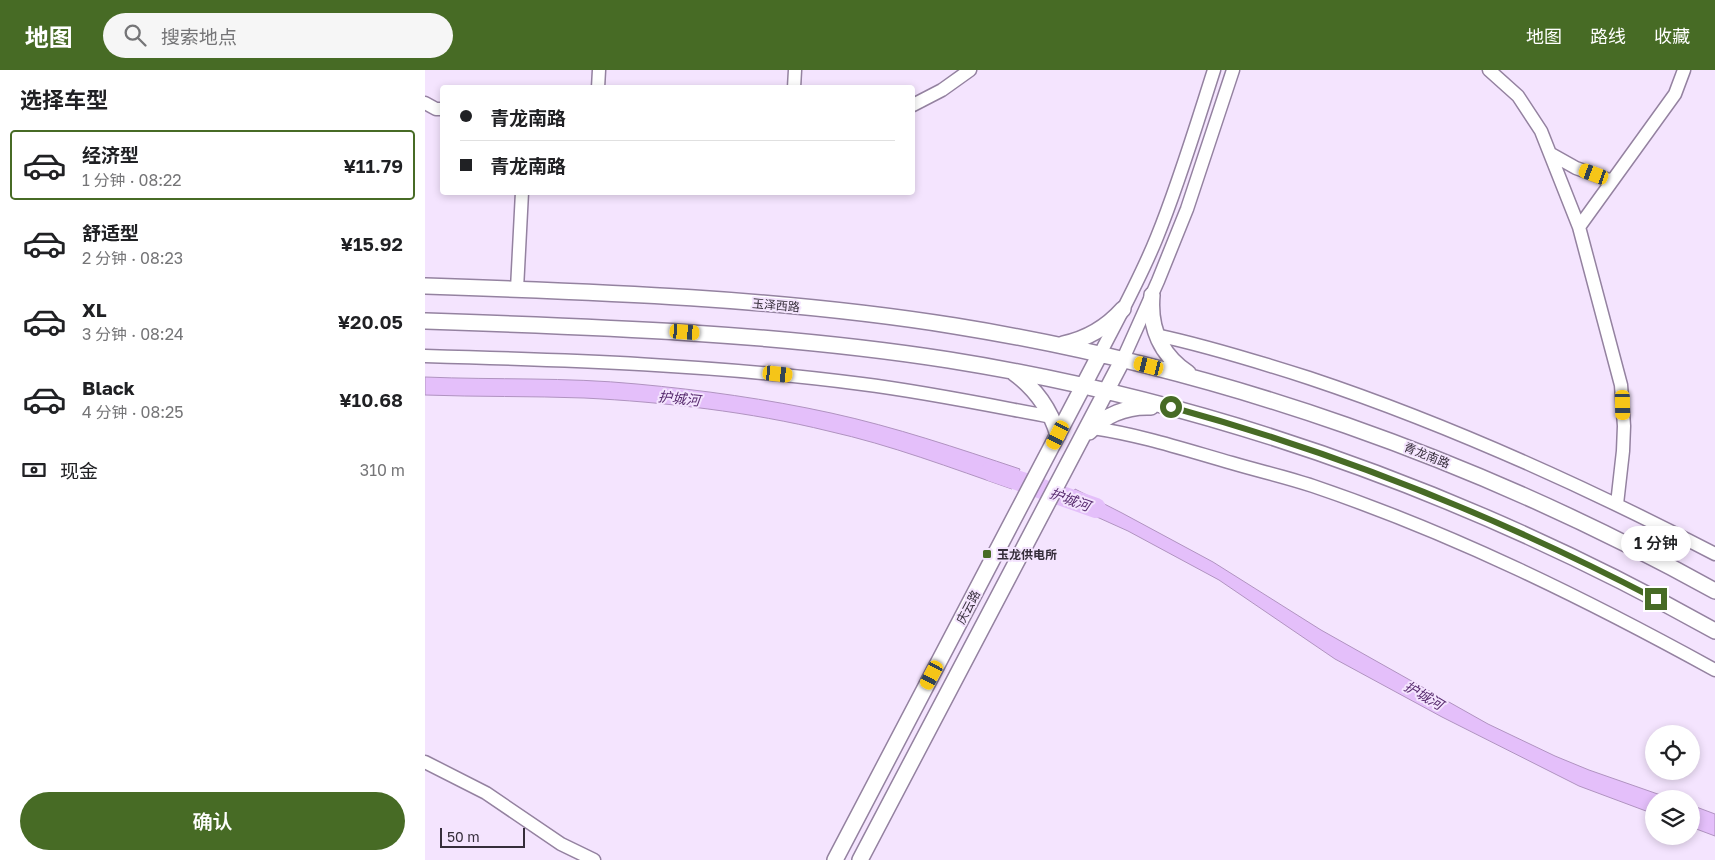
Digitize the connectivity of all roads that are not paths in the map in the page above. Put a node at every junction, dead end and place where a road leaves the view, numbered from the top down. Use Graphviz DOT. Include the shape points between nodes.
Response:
graph roads {
  1 [pos="599,70"];
  2 [pos="795,70"];
  3 [pos="970,70"];
  4 [pos="1214,70"];
  5 [pos="1233,70"];
  6 [pos="1489,70"];
  7 [pos="1684,70"];
  8 [pos="598,85"];
  9 [pos="794,85"];
  10 [pos="425,103"];
  11 [pos="915,104"];
  12 [pos="440,109"];
  13 [pos="1551,154"];
  14 [pos="1612,181"];
  15 [pos="522,195"];
  16 [pos="1579,227"];
  17 [pos="425,286"];
  18 [pos="517,289"];
  19 [pos="1152,295"];
  20 [pos="1123,310"];
  21 [pos="425,321"];
  22 [pos="1156,335"];
  23 [pos="1059,345"];
  24 [pos="1100,354"];
  25 [pos="425,356"];
  26 [pos="1123,359"];
  27 [pos="1011,371"];
  28 [pos="1210,382"];
  29 [pos="1083,386"];
  30 [pos="1106,391"];
  31 [pos="1171,407"];
  32 [pos="1051,417"];
  33 [pos="1093,428"];
  34 [pos="1058,435"];
  35 [pos="1079,443"];
  36 [pos="1617,504"];
  37 [pos="1715,554"];
  38 [pos="1715,591"];
  39 [pos="1715,631"];
  40 [pos="1715,670"];
  41 [pos="425,762"];
  42 [pos="594,860"];
  43 [pos="835,860"];
  44 [pos="861,860"];
  1 -- 8 [label="street"];
  2 -- 9 [label="street"];
  3 -- 11 [label="street"];
  4 -- 20 [label="street" via="1167,212"];
  5 -- 19 [label="street" via="1200,176"];
  6 -- 13 [label="street" via="1509,86 1526,107"];
  7 -- 14 [label="street" via="1675,94"];
  10 -- 12 [label="street"];
  13 -- 14 [label="street" via="1576,168"];
  13 -- 16 [label="street"];
  14 -- 16 [label="street"];
  15 -- 18 [label="street"];
  16 -- 36 [label="street" via="1621,385 1624,426"];
  17 -- 18 [label="main road, 玉泽西路"];
  18 -- 23 [label="main road, 玉泽西路" via="830,310 954,326"];
  19 -- 22 [label="main road" via="1151,315"];
  19 -- 26 [label="street"];
  20 -- 23 [label="main road" via="1094,333"];
  20 -- 24 [label="street"];
  21 -- 27 [label="main road" via="603,327 756,338 897,353"];
  22 -- 28 [label="main road" via="1176,364"];
  22 -- 36 [label="street" via="1257,362 1379,402 1465,436"];
  23 -- 24 [label="main road, 玉泽西路"];
  24 -- 26 [label="main road, 玉泽西路"];
  24 -- 29 [label="main road, 庆云路"];
  25 -- 32 [label="street" via="619,362 785,375 931,394"];
  26 -- 28 [label="main road, 青龙南路"];
  26 -- 30 [label="main road, 庆云路"];
  27 -- 29 [label="main road"];
  27 -- 32 [label="main road" via="1034,390"];
  28 -- 38 [label="main road, 青龙南路" via="1334,421 1452,465 1576,520"];
  29 -- 30 [label="main road"];
  29 -- 34 [label="main road, 庆云路"];
  30 -- 31 [label="main road"];
  30 -- 35 [label="main road, 庆云路"];
  31 -- 33 [label="main road" via="1126,409"];
  31 -- 39 [label="main road" via="1322,453 1439,497 1593,567"];
  32 -- 34 [label="main road"];
  33 -- 35 [label="main road"];
  33 -- 40 [label="street" via="1137,436 1311,485 1377,509 1530,575"];
  34 -- 43 [label="main road, 庆云路"];
  35 -- 44 [label="main road, 庆云路"];
  36 -- 37 [label="street"];
  41 -- 42 [label="street" via="486,793 561,844"];
}
